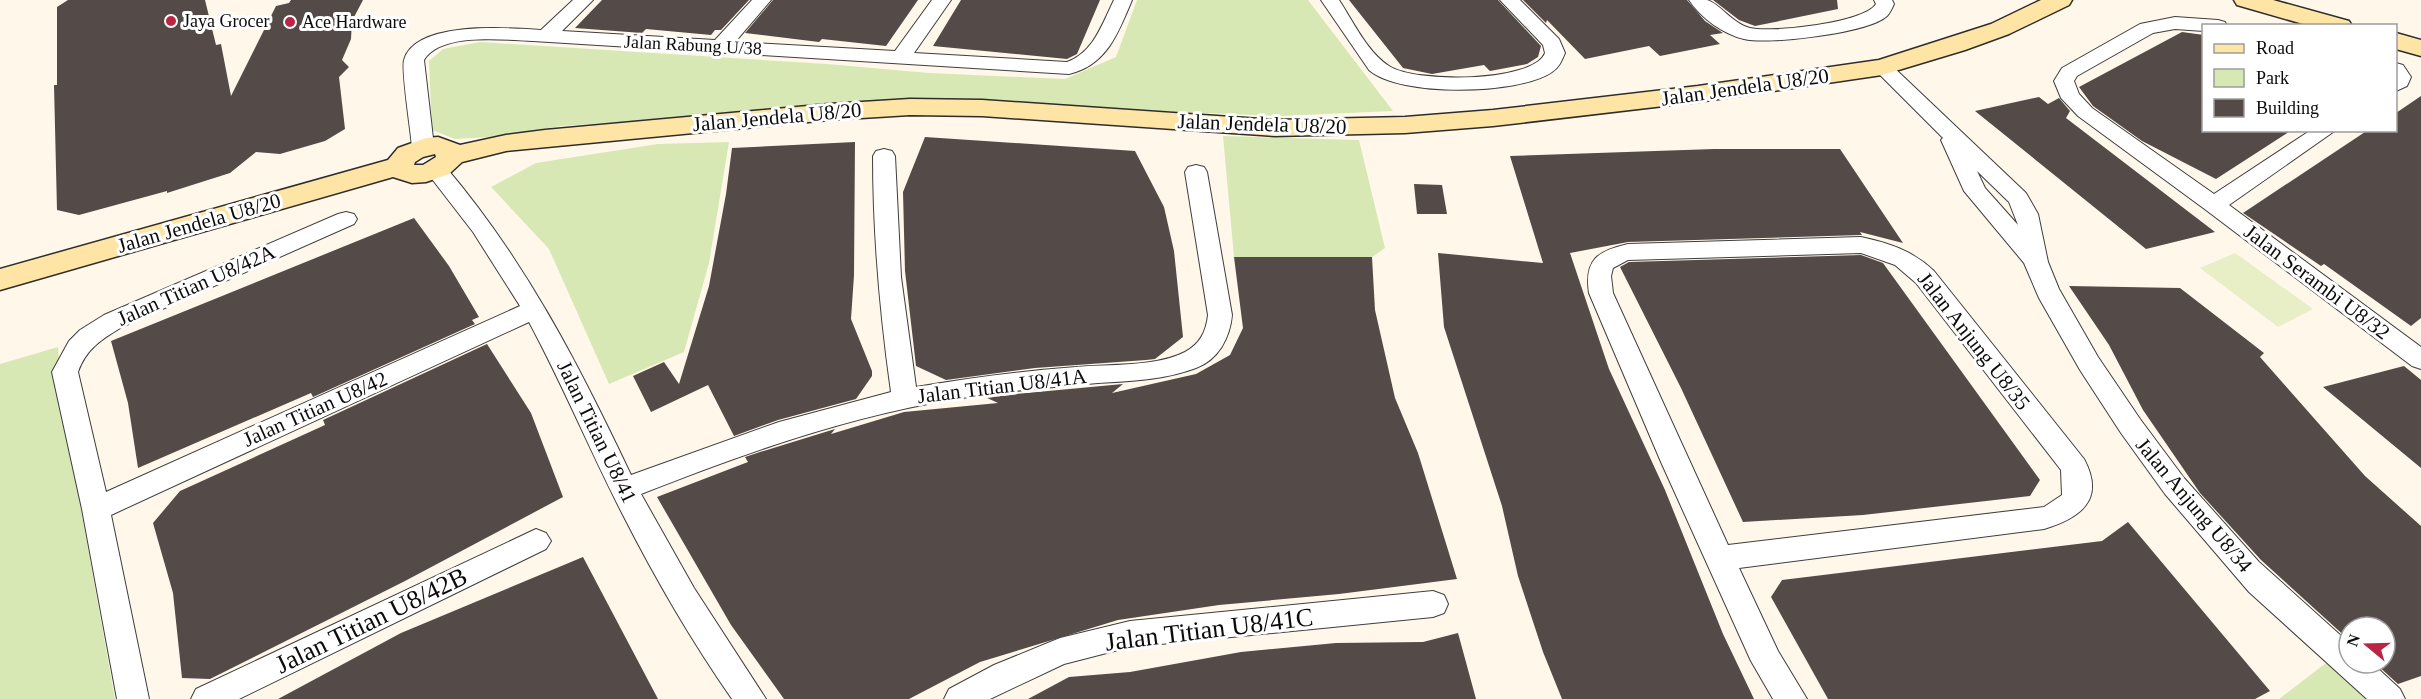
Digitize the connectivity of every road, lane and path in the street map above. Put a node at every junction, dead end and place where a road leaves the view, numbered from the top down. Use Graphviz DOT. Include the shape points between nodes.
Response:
graph roads {
  1 [pos="584,0"];
  2 [pos="762,0"];
  3 [pos="942,0"];
  4 [pos="1123,0"];
  5 [pos="1330,0"];
  6 [pos="1509,0"];
  7 [pos="1698,0"];
  8 [pos="1883,0"];
  9 [pos="2060,0"];
  10 [pos="2246,0"];
  11 [pos="2333,24"];
  12 [pos="2202,25"];
  13 [pos="546,36"];
  14 [pos="2397,41"];
  15 [pos="721,46"];
  16 [pos="2421,48"];
  17 [pos="900,57"];
  18 [pos="1882,67"];
  19 [pos="2397,71"];
  20 [pos="2397,84"];
  21 [pos="2323,132"];
  22 [pos="884,156"];
  23 [pos="437,158"];
  24 [pos="1196,172"];
  25 [pos="2214,205"];
  26 [pos="346,219"];
  27 [pos="0,280"];
  28 [pos="535,309"];
  29 [pos="2417,350"];
  30 [pos="905,398"];
  31 [pos="624,489"];
  32 [pos="96,509"];
  33 [pos="536,541"];
  34 [pos="1722,558"];
  35 [pos="1433,604"];
  36 [pos="2337,652"];
  37 [pos="2362,675"];
  38 [pos="133,699"];
  39 [pos="207,699"];
  40 [pos="750,699"];
  41 [pos="960,699"];
  42 [pos="1791,699"];
  43 [pos="2389,699"];
  1 -- 13 [label="street"];
  2 -- 15 [label="street"];
  3 -- 17 [label="street"];
  4 -- 17 [label="street, Jalan Rabung U/38" via="1099,51 1087,62 1069,68"];
  5 -- 6 [label="street" via="1382,71 1417,82 1458,84 1526,75 1551,63 1556,53 1552,43"];
  7 -- 8 [label="street" via="1733,29 1768,36 1868,17 1881,12"];
  9 -- 18 [label="street, Jalan Jendela U8/20" via="2000,29"];
  10 -- 11 [label="street"];
  12 -- 25 [label="street, Jalan Serambi U8/32" via="2175,23 2146,28 2069,72 2064,81 2067,93 2085,112"];
  13 -- 15 [label="street, Jalan Rabung U/38"];
  13 -- 23 [label="street, Jalan Rabung U/38" via="474,34 443,39 420,49 414,60"];
  14 -- 16 [label="street"];
  15 -- 17 [label="street, Jalan Rabung U/38"];
  18 -- 23 [label="street, Jalan Jendela U8/20" via="1580,109 1405,125 1275,128 982,108 910,107 545,138"];
  18 -- 36 [label="street, Jalan Anjung U8/34" via="1942,124 1976,191 2036,261 2051,296 2100,381 2179,494 2250,573"];
  19 -- 20 [label="street" via="2401,77"];
  21 -- 25 [label="street"];
  22 -- 30 [label="street" via="887,267"];
  23 -- 27 [label="street, Jalan Jendela U8/20" via="414,175 403,172 399,165"];
  23 -- 28 [label="street, Jalan Titian U8/41"];
  24 -- 30 [label="street, Jalan Titian U8/41A" via="1220,315 1219,331 1204,352 1190,360 1147,370 1007,382"];
  25 -- 29 [label="street, Jalan Serambi U8/32"];
  26 -- 32 [label="street, Jalan Titian U8/42A" via="135,310 96,330 77,345 65,372"];
  28 -- 31 [label="street, Jalan Titian U8/41"];
  28 -- 32 [label="street, Jalan Titian U8/42"];
  30 -- 31 [label="street, Jalan Titian U8/41A" via="716,453"];
  31 -- 40 [label="street, Jalan Titian U8/41" via="715,651"];
  32 -- 38 [label="street"];
  33 -- 39 [label="street, Jalan Titian U8/42B"];
  34 -- 34 [label="street, Jalan Anjung U8/35" via="1601,293 1599,270 1614,254 1861,245 1892,253 1915,266 1925,277 2074,467 2077,479 2078,493 2072,505 2062,513 2044,518"];
  34 -- 42 [label="street, Jalan Anjung U8/35" via="1767,661"];
  35 -- 41 [label="street, Jalan Titian U8/41C" via="1130,634 1060,652"];
  37 -- 43 [label="street, Jalan Anjung U8/34"];
}
